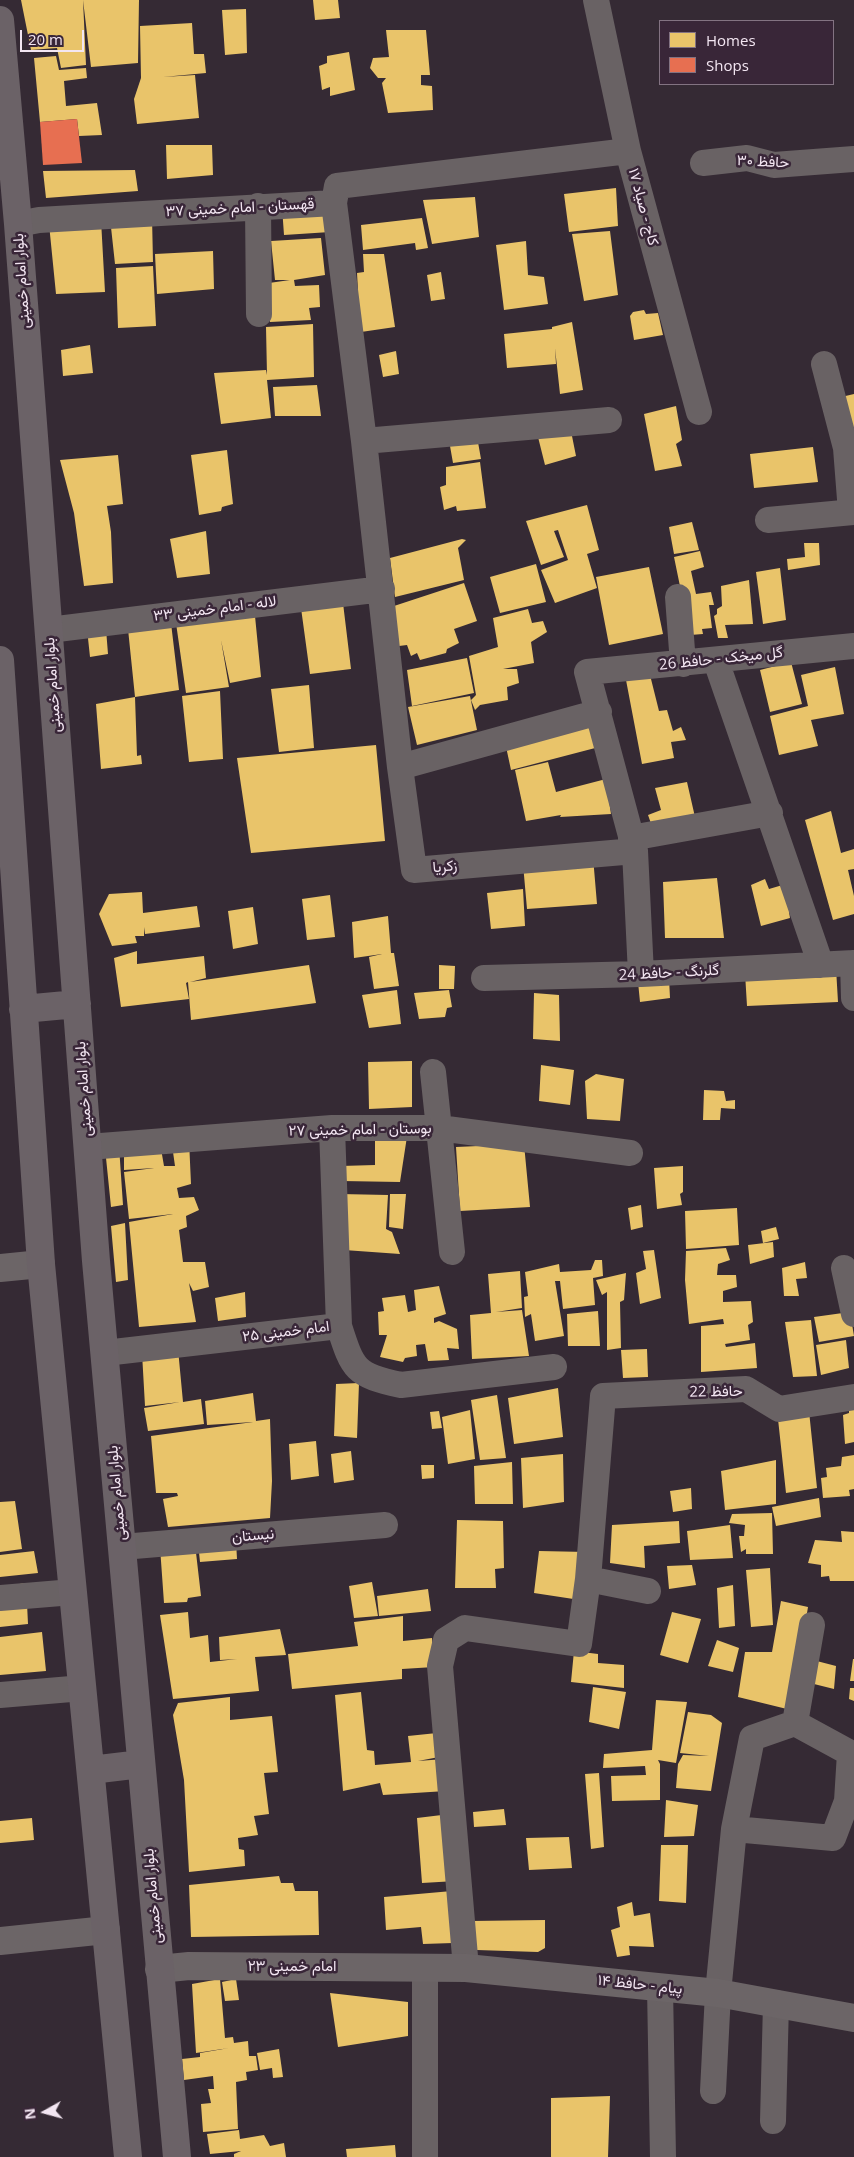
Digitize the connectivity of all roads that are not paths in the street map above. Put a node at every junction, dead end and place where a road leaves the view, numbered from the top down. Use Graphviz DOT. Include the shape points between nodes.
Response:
graph roads {
  1 [pos="596,0"];
  2 [pos="0,20"];
  3 [pos="628,151"];
  4 [pos="854,159"];
  5 [pos="703,163"];
  6 [pos="334,203"];
  7 [pos="258,206"];
  8 [pos="18,224"];
  9 [pos="259,314"];
  10 [pos="824,364"];
  11 [pos="699,412"];
  12 [pos="609,420"];
  13 [pos="364,441"];
  14 [pos="853,512"];
  15 [pos="768,520"];
  16 [pos="382,589"];
  17 [pos="678,597"];
  18 [pos="49,630"];
  19 [pos="854,646"];
  20 [pos="0,660"];
  21 [pos="716,661"];
  22 [pos="683,664"];
  23 [pos="599,712"];
  24 [pos="2,726"];
  25 [pos="400,766"];
  26 [pos="770,813"];
  27 [pos="633,845"];
  28 [pos="853,963"];
  29 [pos="821,965"];
  30 [pos="641,974"];
  31 [pos="484,978"];
  32 [pos="854,998"];
  33 [pos="77,1004"];
  34 [pos="23,1009"];
  35 [pos="433,1072"];
  36 [pos="332,1128"];
  37 [pos="439,1128"];
  38 [pos="88,1147"];
  39 [pos="630,1153"];
  40 [pos="452,1252"];
  41 [pos="41,1264"];
  42 [pos="0,1268"];
  43 [pos="844,1268"];
  44 [pos="854,1314"];
  45 [pos="339,1326"];
  46 [pos="105,1353"];
  47 [pos="554,1367"];
  48 [pos="854,1397"];
  49 [pos="385,1525"];
  50 [pos="122,1547"];
  51 [pos="588,1579"];
  52 [pos="648,1591"];
  53 [pos="73,1592"];
  54 [pos="0,1598"];
  55 [pos="812,1625"];
  56 [pos="82,1688"];
  57 [pos="0,1695"];
  58 [pos="795,1723"];
  59 [pos="141,1764"];
  60 [pos="90,1770"];
  61 [pos="850,1801"];
  62 [pos="734,1829"];
  63 [pos="106,1930"];
  64 [pos="0,1940"];
  65 [pos="425,1967"];
  66 [pos="466,1968"];
  67 [pos="159,1969"];
  68 [pos="660,1987"];
  69 [pos="718,1993"];
  70 [pos="776,2004"];
  71 [pos="854,2018"];
  72 [pos="713,2091"];
  73 [pos="773,2121"];
  74 [pos="128,2157"];
  75 [pos="177,2157"];
  76 [pos="425,2157"];
  77 [pos="663,2157"];
  1 -- 3 [label="street, کاج - صیاد ۱۷"];
  2 -- 8 [label="main road, بلوار امام خمینی"];
  3 -- 6 [label="street, قهستان - امام خمینی ۳۷" via="337,186"];
  3 -- 11 [label="street, کاج - صیاد ۱۷"];
  4 -- 5 [label="street, حافظ ۳۰" via="774,165 747,158"];
  6 -- 7 [label="street, قهستان - امام خمینی ۳۷"];
  6 -- 13 [label="street, زکریا"];
  7 -- 8 [label="street, قهستان - امام خمینی ۳۷"];
  7 -- 9 [label="street"];
  8 -- 18 [label="main road, بلوار امام خمینی"];
  10 -- 14 [label="street" via="846,448"];
  12 -- 13 [label="street"];
  13 -- 16 [label="street, زکریا"];
  14 -- 15 [label="street"];
  16 -- 18 [label="street, لاله - امام خمینی ۳۳"];
  16 -- 25 [label="street, زکریا"];
  17 -- 22 [label="street"];
  18 -- 33 [label="main road, بلوار امام خمینی"];
  19 -- 21 [label="street, گل میخک - حافظ 26"];
  20 -- 24 [label="main road"];
  21 -- 22 [label="street, گل میخک - حافظ 26"];
  21 -- 26 [label="street"];
  22 -- 23 [label="street, گل میخک - حافظ 26" via="587,672"];
  23 -- 25 [label="street"];
  23 -- 27 [label="street"];
  24 -- 34 [label="main road"];
  25 -- 27 [label="street, زکریا" via="414,870"];
  26 -- 27 [label="street"];
  26 -- 29 [label="street"];
  27 -- 30 [label="street"];
  28 -- 29 [label="street, گلرنگ - حافظ 24"];
  28 -- 32 [label="street"];
  29 -- 30 [label="street, گلرنگ - حافظ 24"];
  30 -- 31 [label="street, گلرنگ - حافظ 24"];
  33 -- 34 [label="main road"];
  33 -- 38 [label="main road, بلوار امام خمینی"];
  34 -- 41 [label="main road"];
  35 -- 37 [label="street"];
  36 -- 37 [label="street, بوستان - امام خمینی ۲۷"];
  36 -- 38 [label="street, بوستان - امام خمینی ۲۷"];
  36 -- 45 [label="street"];
  37 -- 39 [label="street, بوستان - امام خمینی ۲۷"];
  37 -- 40 [label="street"];
  38 -- 46 [label="main road, بلوار امام خمینی"];
  41 -- 42 [label="street"];
  41 -- 53 [label="main road"];
  43 -- 44 [label="street"];
  45 -- 46 [label="street, امام خمینی ۲۵"];
  45 -- 47 [label="street, امام خمینی ۲۵" via="358,1371 401,1385"];
  46 -- 50 [label="main road, بلوار امام خمینی"];
  48 -- 51 [label="street, حافظ 22" via="779,1409 746,1389 603,1396"];
  49 -- 50 [label="street, نیستان"];
  50 -- 59 [label="main road, بلوار امام خمینی"];
  51 -- 52 [label="street"];
  51 -- 66 [label="street" via="579,1644 464,1628 446,1640 440,1666"];
  53 -- 54 [label="street"];
  53 -- 56 [label="main road"];
  55 -- 58 [label="street"];
  56 -- 57 [label="street"];
  56 -- 60 [label="main road"];
  58 -- 61 [label="street" via="850,1753"];
  58 -- 62 [label="street" via="752,1738"];
  59 -- 60 [label="main road"];
  59 -- 67 [label="main road, بلوار امام خمینی"];
  60 -- 63 [label="main road"];
  61 -- 62 [label="street" via="833,1838"];
  62 -- 69 [label="street"];
  63 -- 64 [label="street"];
  63 -- 74 [label="main road"];
  65 -- 66 [label="street, پیام - حافظ ۱۴"];
  65 -- 67 [label="street, امام خمینی ۲۳" via="189,1966"];
  65 -- 76 [label="street"];
  66 -- 68 [label="street, پیام - حافظ ۱۴"];
  67 -- 75 [label="main road, بلوار امام خمینی"];
  68 -- 69 [label="street, پیام - حافظ ۱۴"];
  68 -- 77 [label="street"];
  69 -- 70 [label="street, پیام - حافظ ۱۴"];
  69 -- 72 [label="street"];
  70 -- 71 [label="street, پیام - حافظ ۱۴"];
  70 -- 73 [label="street"];
}
